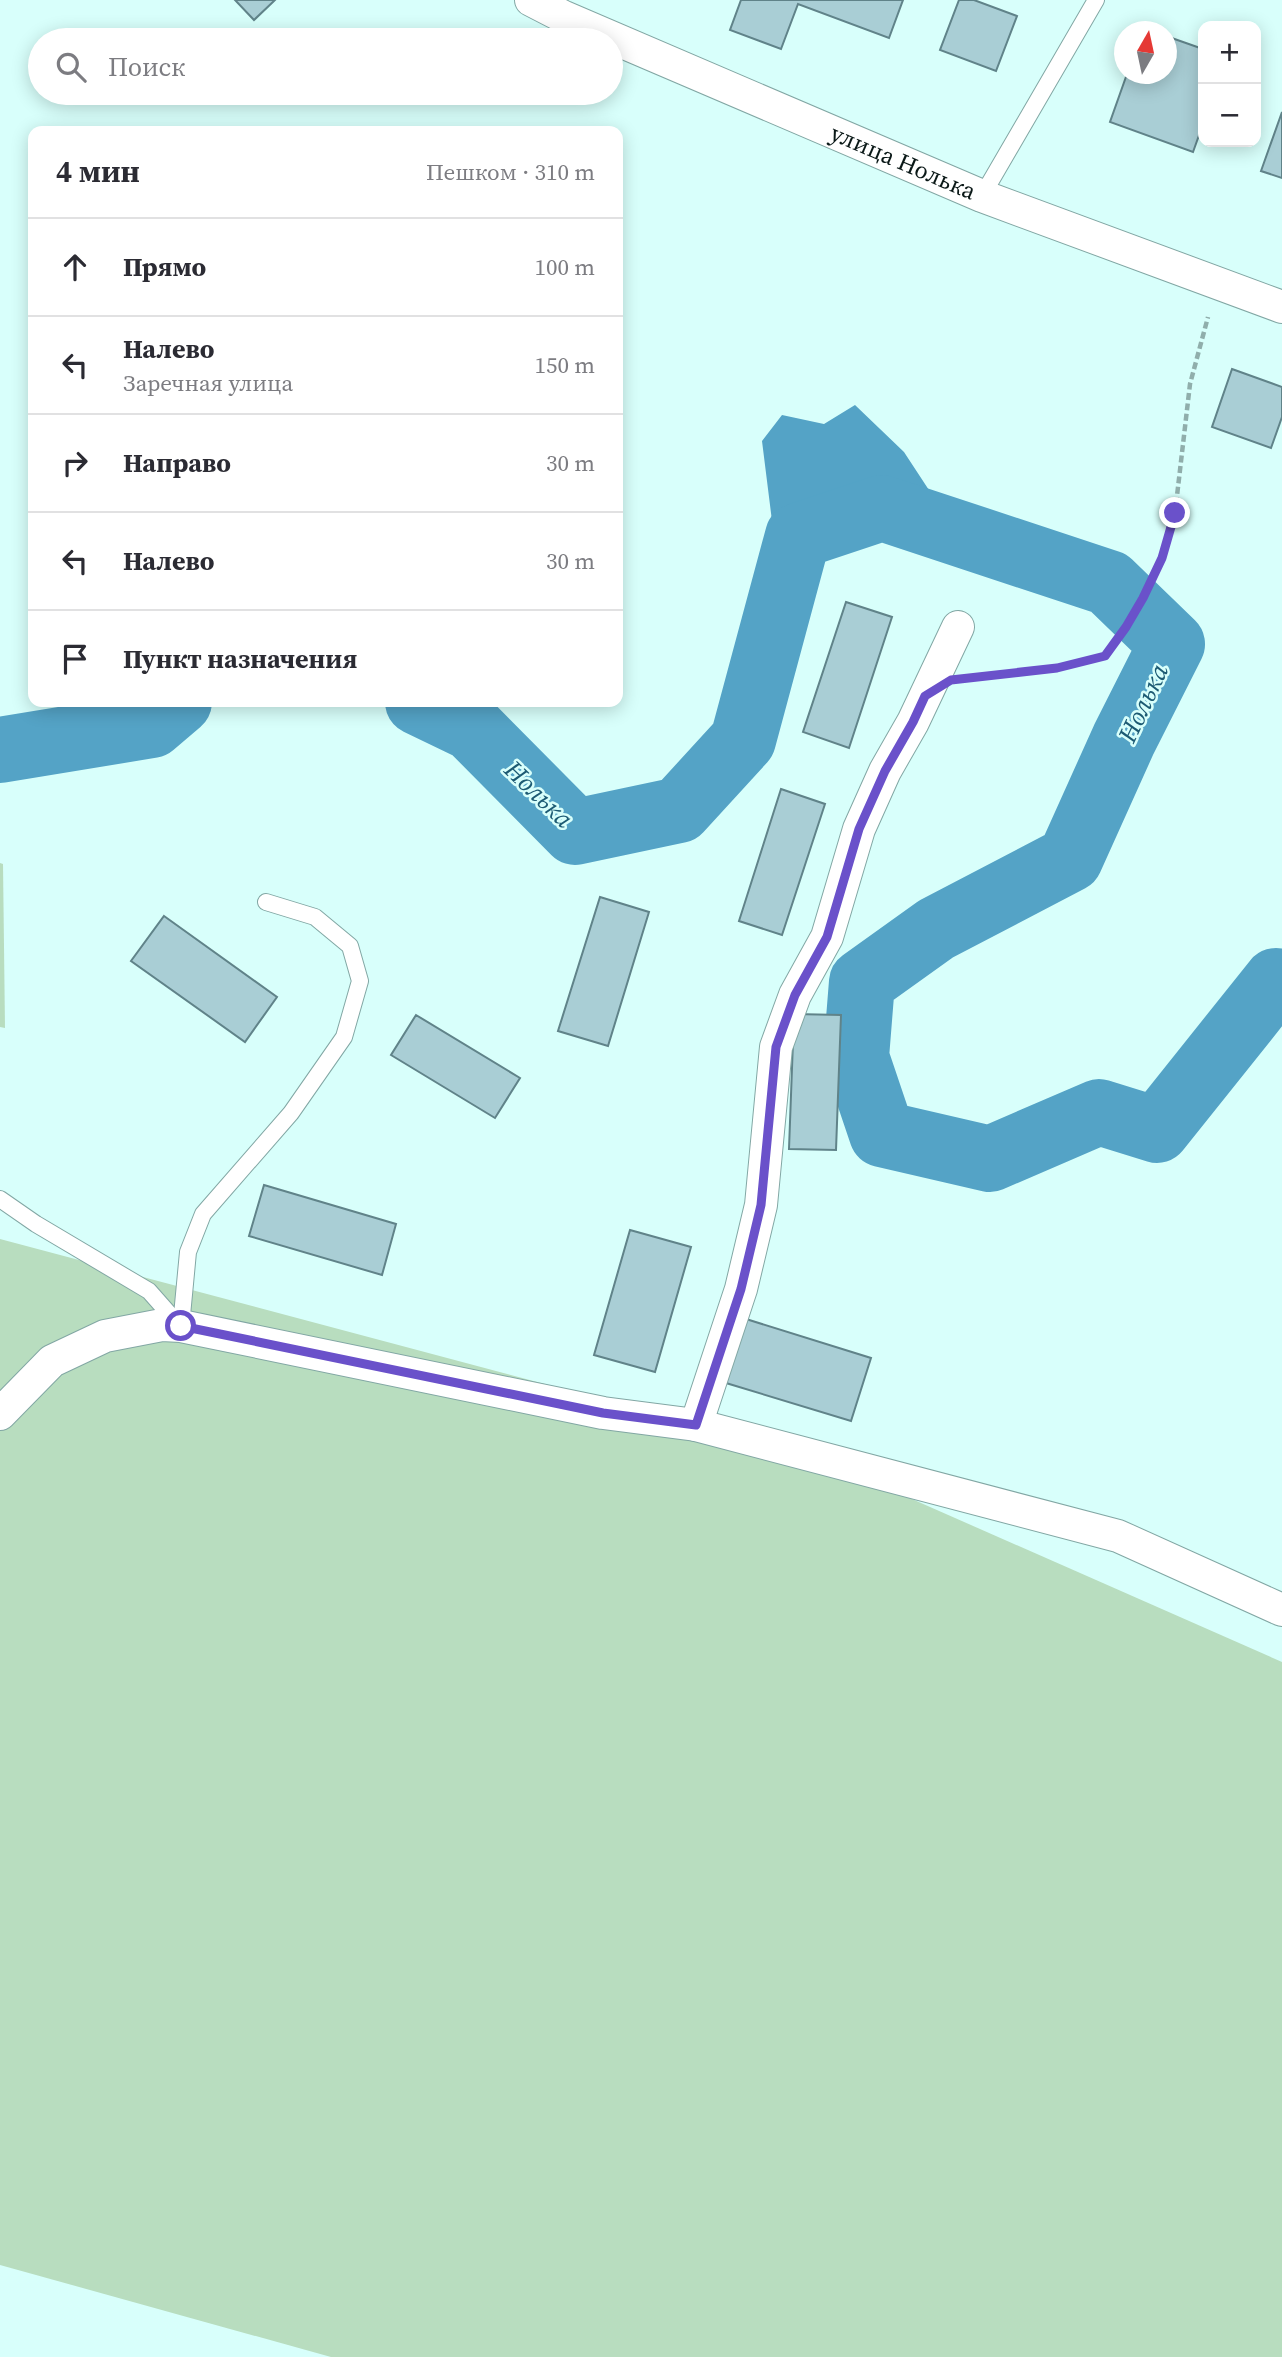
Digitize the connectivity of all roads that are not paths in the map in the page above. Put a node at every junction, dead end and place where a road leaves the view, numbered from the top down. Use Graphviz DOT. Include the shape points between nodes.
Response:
graph roads {
  1 [pos="531,0"];
  2 [pos="1096,0"];
  3 [pos="590,28"];
  4 [pos="623,42"];
  5 [pos="982,196"];
  6 [pos="1282,307"];
  7 [pos="958,627"];
  8 [pos="266,902"];
  9 [pos="0,1199"];
  10 [pos="181,1326"];
  11 [pos="0,1414"];
  12 [pos="696,1425"];
  13 [pos="1282,1610"];
  1 -- 3 [label="street, улица Нолька"];
  2 -- 5 [label="lane"];
  4 -- 5 [label="street, улица Нолька"];
  5 -- 6 [label="street, улица Нолька"];
  7 -- 12 [label="street" via="859,829 827,937 795,995 776,1047 761,1205 741,1289"];
  8 -- 10 [label="lane" via="315,917 350,946 360,981 344,1037 291,1113 203,1214 188,1252"];
  9 -- 10 [label="lane" via="149,1291"];
  10 -- 11 [label="street" via="105,1336 52,1361"];
  10 -- 12 [label="street" via="603,1413"];
  12 -- 13 [label="street" via="1118,1536"];
}
